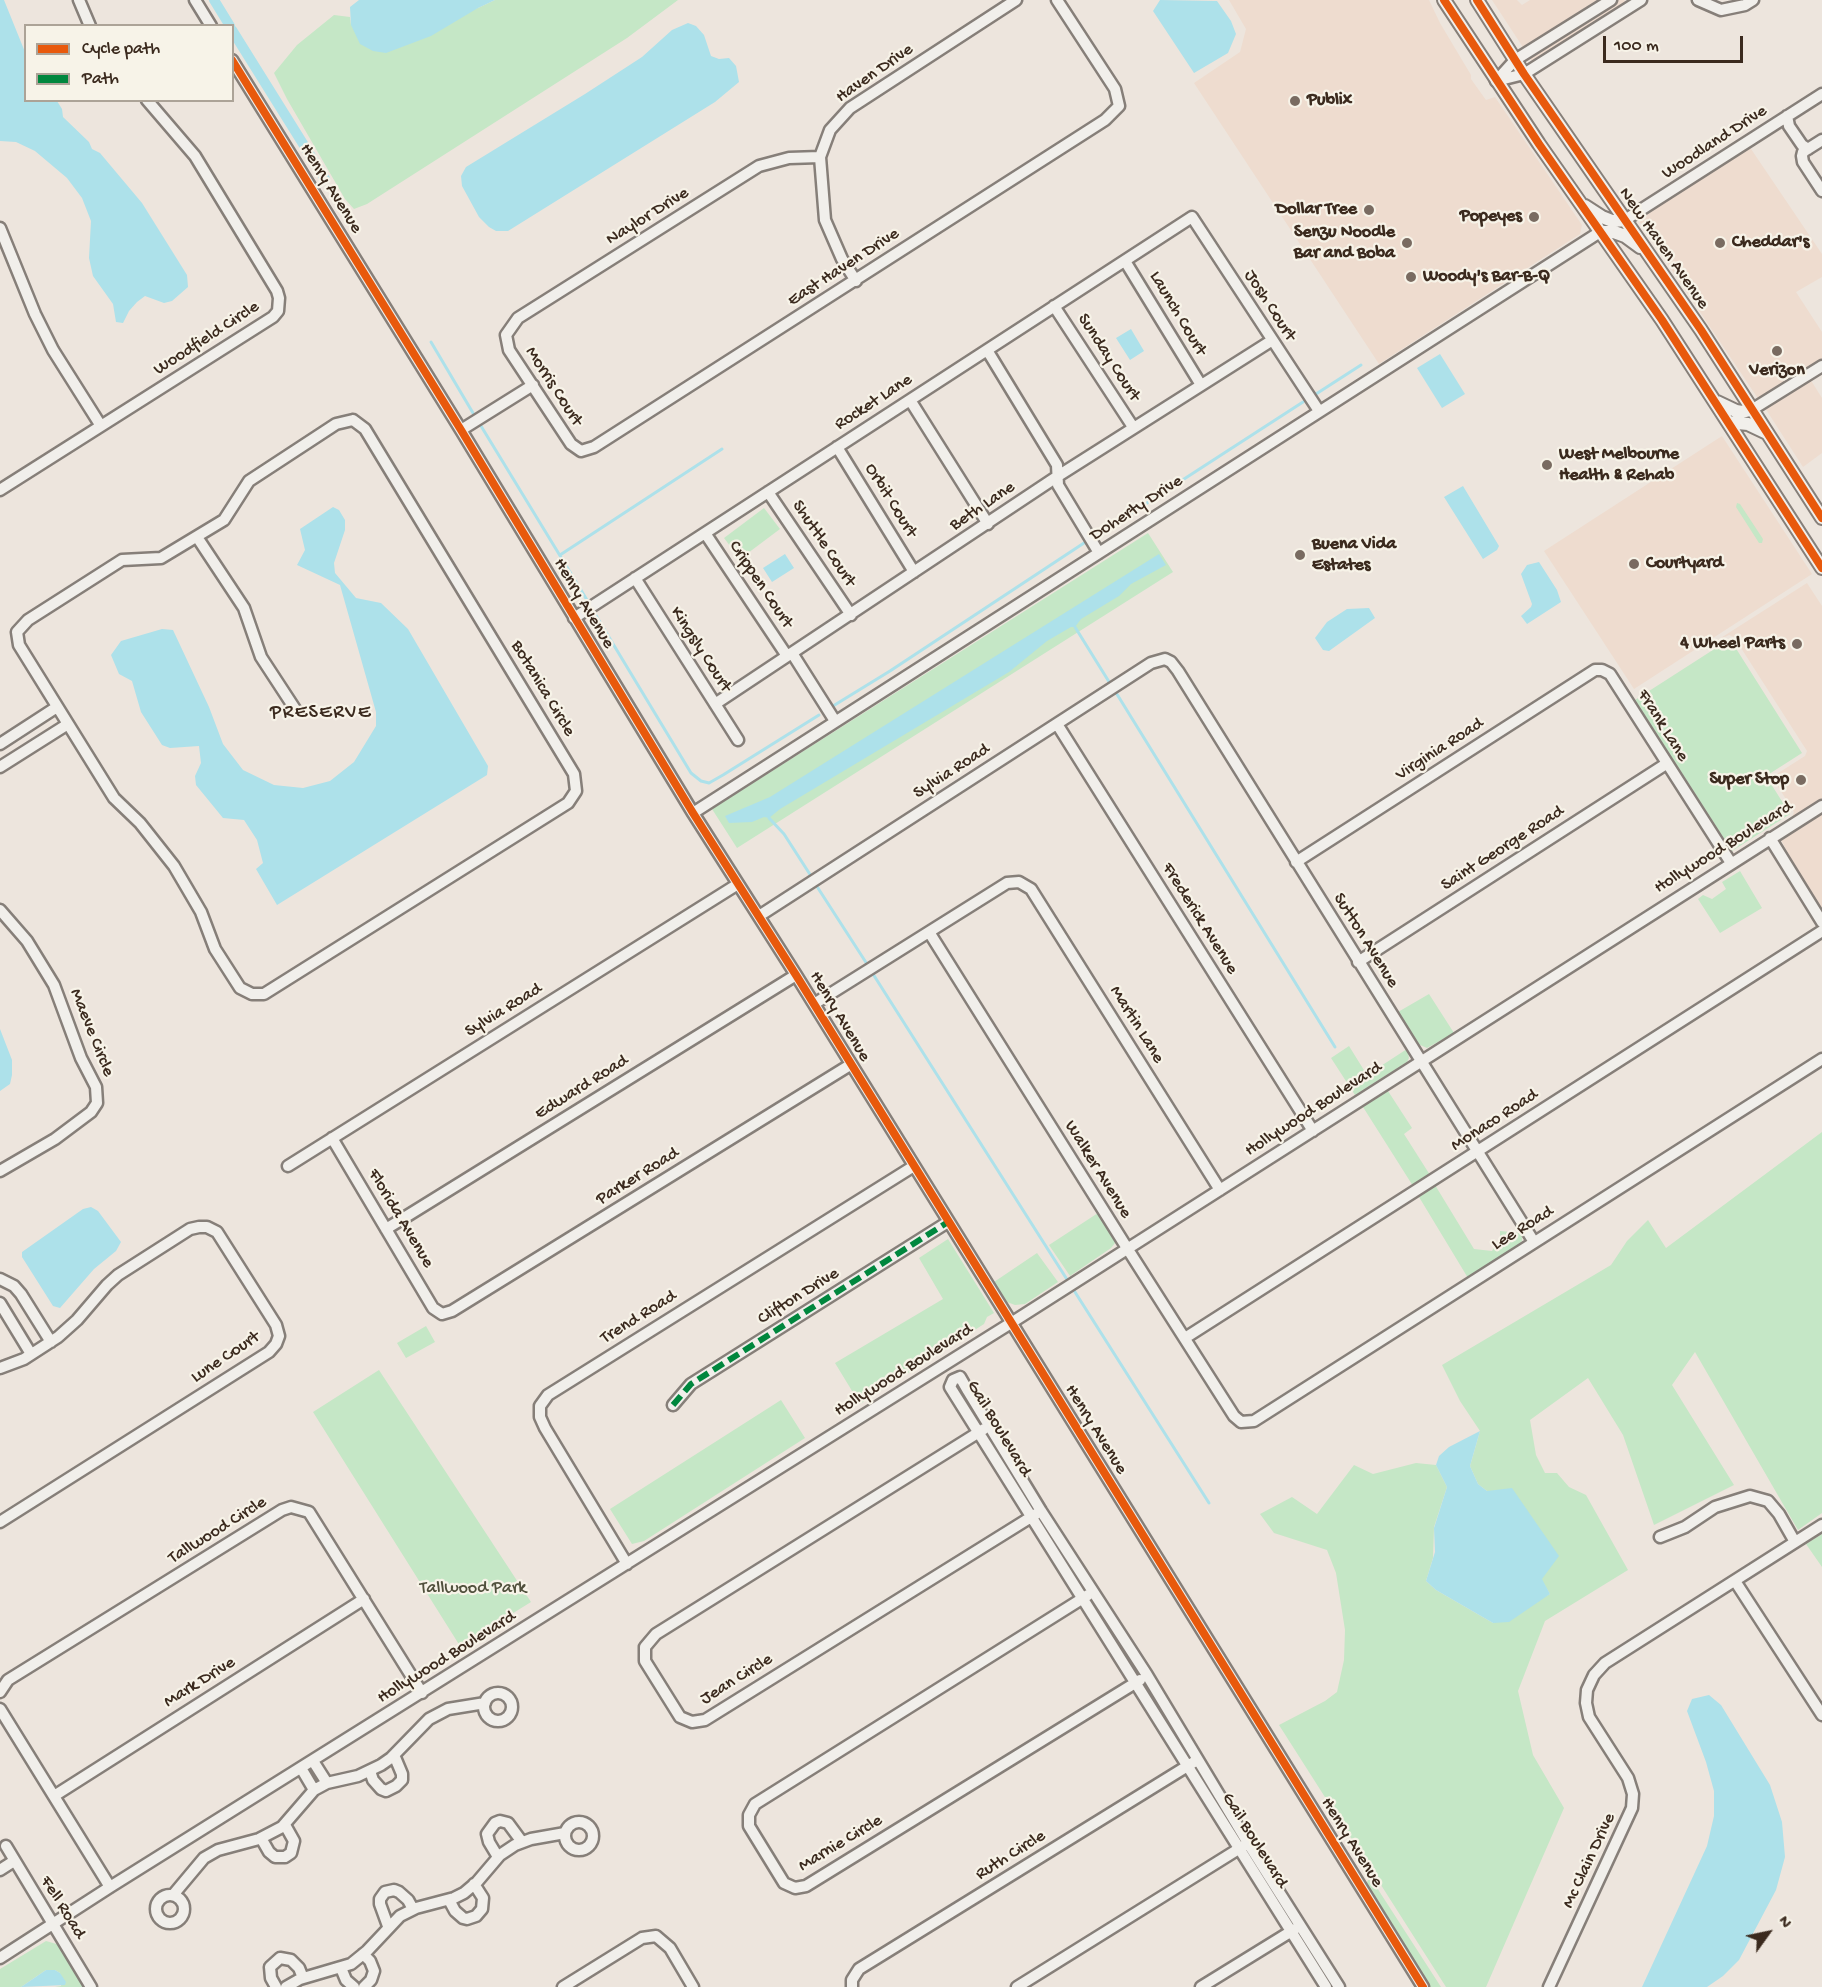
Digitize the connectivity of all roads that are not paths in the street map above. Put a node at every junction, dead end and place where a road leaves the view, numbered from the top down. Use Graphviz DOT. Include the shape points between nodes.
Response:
graph roads {
  1 [pos="79,0"];
  2 [pos="195,0"];
  3 [pos="1016,0"];
  4 [pos="1057,0"];
  5 [pos="1444,0"];
  6 [pos="1476,0"];
  7 [pos="1611,0"];
  8 [pos="1641,0"];
  9 [pos="1698,0"];
  10 [pos="1753,0"];
  11 [pos="89,24"];
  12 [pos="210,24"];
  13 [pos="1515,60"];
  14 [pos="234,63"];
  15 [pos="1524,74"];
  16 [pos="1496,81"];
  17 [pos="1822,94"];
  18 [pos="149,102"];
  19 [pos="1788,118"];
  20 [pos="1822,140"];
  21 [pos="1808,148"];
  22 [pos="820,157"];
  23 [pos="1822,191"];
  24 [pos="1579,202"];
  25 [pos="1192,217"];
  26 [pos="1625,220"];
  27 [pos="0,228"];
  28 [pos="1600,232"];
  29 [pos="1650,256"];
  30 [pos="1125,261"];
  31 [pos="856,281"];
  32 [pos="1054,306"];
  33 [pos="506,334"];
  34 [pos="1272,341"];
  35 [pos="987,350"];
  36 [pos="1822,366"];
  37 [pos="1201,385"];
  38 [pos="532,386"];
  39 [pos="1714,399"];
  40 [pos="910,400"];
  41 [pos="1753,409"];
  42 [pos="1319,411"];
  43 [pos="1728,422"];
  44 [pos="102,426"];
  45 [pos="1133,428"];
  46 [pos="461,430"];
  47 [pos="1768,434"];
  48 [pos="837,447"];
  49 [pos="581,451"];
  50 [pos="1058,476"];
  51 [pos="0,490"];
  52 [pos="768,492"];
  53 [pos="1822,518"];
  54 [pos="988,524"];
  55 [pos="705,533"];
  56 [pos="197,537"];
  57 [pos="1099,553"];
  58 [pos="1822,567"];
  59 [pos="915,572"];
  60 [pos="634,578"];
  61 [pos="851,615"];
  62 [pos="574,618"];
  63 [pos="790,654"];
  64 [pos="1165,659"];
  65 [pos="1602,670"];
  66 [pos="715,704"];
  67 [pos="57,707"];
  68 [pos="295,709"];
  69 [pos="835,721"];
  70 [pos="68,724"];
  71 [pos="1057,724"];
  72 [pos="25,728"];
  73 [pos="738,740"];
  74 [pos="0,744"];
  75 [pos="36,744"];
  76 [pos="1666,764"];
  77 [pos="0,766"];
  78 [pos="1822,806"];
  79 [pos="693,813"];
  80 [pos="1770,838"];
  81 [pos="1296,862"];
  82 [pos="1731,863"];
  83 [pos="738,884"];
  84 [pos="0,910"];
  85 [pos="759,916"];
  86 [pos="1822,922"];
  87 [pos="1822,931"];
  88 [pos="929,932"];
  89 [pos="1358,962"];
  90 [pos="796,975"];
  91 [pos="814,1004"];
  92 [pos="1822,1059"];
  93 [pos="1421,1061"];
  94 [pos="850,1065"];
  95 [pos="1312,1131"];
  96 [pos="332,1138"];
  97 [pos="1477,1152"];
  98 [pos="288,1166"];
  99 [pos="914,1166"];
  100 [pos="0,1171"];
  101 [pos="1220,1190"];
  102 [pos="948,1222"];
  103 [pos="386,1229"];
  104 [pos="1534,1242"];
  105 [pos="1127,1248"];
  106 [pos="0,1279"];
  107 [pos="0,1303"];
  108 [pos="442,1314"];
  109 [pos="1011,1323"];
  110 [pos="1185,1338"];
  111 [pos="51,1342"];
  112 [pos="32,1354"];
  113 [pos="0,1368"];
  114 [pos="673,1405"];
  115 [pos="1241,1422"];
  116 [pos="989,1426"];
  117 [pos="979,1432"];
  118 [pos="1036,1514"];
  119 [pos="0,1522"];
  120 [pos="1822,1525"];
  121 [pos="1660,1537"];
  122 [pos="1795,1542"];
  123 [pos="627,1564"];
  124 [pos="1736,1581"];
  125 [pos="1094,1592"];
  126 [pos="1084,1598"];
  127 [pos="364,1599"];
  128 [pos="1147,1675"];
  129 [pos="1136,1682"];
  130 [pos="0,1692"];
  131 [pos="422,1693"];
  132 [pos="485,1703"];
  133 [pos="0,1709"];
  134 [pos="1822,1714"];
  135 [pos="394,1755"];
  136 [pos="313,1761"];
  137 [pos="1193,1762"];
  138 [pos="301,1768"];
  139 [pos="370,1771"];
  140 [pos="327,1783"];
  141 [pos="314,1790"];
  142 [pos="54,1796"];
  143 [pos="285,1825"];
  144 [pos="566,1833"];
  145 [pos="261,1838"];
  146 [pos="522,1842"];
  147 [pos="6,1846"];
  148 [pos="1244,1846"];
  149 [pos="498,1857"];
  150 [pos="14,1861"];
  151 [pos="0,1870"];
  152 [pos="474,1884"];
  153 [pos="110,1887"];
  154 [pos="173,1895"];
  155 [pos="450,1900"];
  156 [pos="413,1909"];
  157 [pos="52,1925"];
  158 [pos="388,1926"];
  159 [pos="1295,1928"];
  160 [pos="363,1954"];
  161 [pos="0,1958"];
  162 [pos="341,1968"];
  163 [pos="303,1978"];
  164 [pos="91,1987"];
  165 [pos="276,1987"];
  166 [pos="286,1987"];
  167 [pos="354,1987"];
  168 [pos="364,1987"];
  169 [pos="563,1987"];
  170 [pos="693,1987"];
  171 [pos="852,1987"];
  172 [pos="1017,1987"];
  173 [pos="1201,1987"];
  174 [pos="1326,1987"];
  175 [pos="1339,1987"];
  176 [pos="1423,1987"];
  177 [pos="1549,1987"];
  1 -- 11 [label="street"];
  2 -- 12 [label="street"];
  3 -- 22 [label="street, Haven Drive" via="850,108 830,130"];
  4 -- 31 [label="street, East Haven Drive" via="1115,89 1119,106 1105,120"];
  5 -- 16 [label="main road"];
  6 -- 13 [label="main road, New Haven Avenue"];
  7 -- 13 [label="street"];
  8 -- 15 [label="street"];
  9 -- 10 [label="street" via="1721,10"];
  13 -- 15 [label="main road, New Haven Avenue"];
  13 -- 16 [label="street"];
  14 -- 46 [label="street, Henry Avenue"];
  15 -- 16 [label="street"];
  15 -- 26 [label="main road, New Haven Avenue"];
  16 -- 24 [label="main road"];
  17 -- 19 [label="street, Woodland Drive"];
  18 -- 44 [label="street, Woodfield Circle" via="195,156 277,291 280,305 273,317"];
  19 -- 21 [label="street" via="1808,141"];
  19 -- 26 [label="street, Woodland Drive"];
  20 -- 21 [label="street"];
  21 -- 23 [label="street" via="1803,152 1803,162"];
  22 -- 31 [label="street, Haven Drive" via="825,220"];
  22 -- 33 [label="street, Naylor Drive" via="789,158 759,166 518,318"];
  24 -- 26 [label="main road" via="1612,221"];
  24 -- 28 [label="main road"];
  25 -- 30 [label="street, Rocket Lane"];
  25 -- 34 [label="street, Josh Court"];
  26 -- 29 [label="main road, New Haven Avenue"];
  27 -- 44 [label="street" via="53,350"];
  28 -- 29 [label="main road" via="1625,236"];
  28 -- 39 [label="main road"];
  28 -- 42 [label="street, Doherty Drive"];
  29 -- 41 [label="main road, New Haven Avenue"];
  30 -- 32 [label="street, Rocket Lane"];
  30 -- 37 [label="street, Launch Court"];
  31 -- 49 [label="street, East Haven Drive" via="594,447"];
  32 -- 35 [label="street, Rocket Lane"];
  32 -- 45 [label="street, Sunday Court"];
  33 -- 38 [label="street, Morris Court" via="509,350"];
  34 -- 37 [label="street, Beth Lane"];
  34 -- 42 [label="street, Josh Court"];
  35 -- 40 [label="street, Rocket Lane"];
  35 -- 50 [label="street" via="1058,465"];
  36 -- 41 [label="street"];
  37 -- 45 [label="street, Beth Lane"];
  38 -- 46 [label="street"];
  38 -- 49 [label="street, Morris Court" via="571,444"];
  39 -- 41 [label="main road" via="1736,411"];
  39 -- 43 [label="main road"];
  40 -- 48 [label="street, Rocket Lane"];
  40 -- 54 [label="street"];
  41 -- 47 [label="main road, New Haven Avenue"];
  42 -- 57 [label="street, Doherty Drive"];
  43 -- 47 [label="main road" via="1748,424"];
  43 -- 58 [label="main road"];
  44 -- 51 [label="street, Woodfield Circle"];
  45 -- 50 [label="street, Beth Lane"];
  46 -- 62 [label="street, Henry Avenue"];
  47 -- 53 [label="main road, New Haven Avenue"];
  48 -- 52 [label="street, Rocket Lane"];
  48 -- 59 [label="street, Orbit Court"];
  50 -- 54 [label="street, Beth Lane"];
  50 -- 57 [label="street" via="1058,485"];
  52 -- 55 [label="street, Rocket Lane"];
  52 -- 61 [label="street, Shuttle Court"];
  54 -- 59 [label="street, Beth Lane"];
  55 -- 60 [label="street, Rocket Lane"];
  55 -- 63 [label="street, Crippen Court"];
  56 -- 67 [label="street, Botanica Circle" via="161,558 122,560 28,620 17,632 19,645"];
  56 -- 68 [label="street" via="244,608 261,657"];
  56 -- 70 [label="street, Botanica Circle" via="224,520 249,481 336,424 353,420 365,429 574,774 576,791 568,803 264,994 252,994 240,988 215,949 201,912 174,866 114,798"];
  57 -- 69 [label="street, Doherty Drive"];
  59 -- 61 [label="street, Beth Lane"];
  60 -- 62 [label="street, Rocket Lane"];
  60 -- 66 [label="street, Kingsly Court"];
  61 -- 63 [label="street, Beth Lane"];
  62 -- 79 [label="street, Henry Avenue"];
  63 -- 66 [label="street, Beth Lane"];
  63 -- 69 [label="street, Crippen Court"];
  64 -- 71 [label="street, Sylvia Road" via="1151,663"];
  64 -- 81 [label="street, Sutton Avenue" via="1178,671"];
  65 -- 76 [label="street, Frank Lane" via="1610,674"];
  65 -- 81 [label="street, Virginia Road" via="1595,670"];
  66 -- 73 [label="street, Kingsly Court"];
  67 -- 70 [label="street, Botanica Circle"];
  67 -- 72 [label="street"];
  69 -- 79 [label="street, Doherty Drive"];
  70 -- 75 [label="street"];
  71 -- 85 [label="street, Sylvia Road"];
  71 -- 95 [label="street, Frederick Avenue"];
  72 -- 74 [label="street"];
  72 -- 75 [label="street"];
  75 -- 77 [label="street"];
  76 -- 82 [label="street, Frank Lane"];
  76 -- 89 [label="street, Saint George Road"];
  78 -- 80 [label="street, Hollywood Boulevard"];
  79 -- 83 [label="street, Henry Avenue"];
  80 -- 82 [label="street, Hollywood Boulevard"];
  80 -- 86 [label="street"];
  81 -- 89 [label="street, Sutton Avenue"];
  82 -- 93 [label="street, Hollywood Boulevard"];
  83 -- 85 [label="street, Henry Avenue"];
  83 -- 96 [label="street, Sylvia Road"];
  84 -- 100 [label="street, Maeve Circle" via="27,941 54,985 96,1088 97,1102 91,1112 54,1140"];
  85 -- 90 [label="street, Henry Avenue"];
  87 -- 97 [label="street, Monaco Road"];
  88 -- 91 [label="street"];
  88 -- 101 [label="street, Martin Lane" via="1007,883 1019,882 1031,889"];
  88 -- 105 [label="street, Walker Avenue"];
  89 -- 93 [label="street, Sutton Avenue"];
  90 -- 91 [label="street, Henry Avenue"];
  90 -- 103 [label="street, Edward Road"];
  91 -- 94 [label="street, Henry Avenue"];
  92 -- 104 [label="street, Lee Road"];
  93 -- 95 [label="street, Hollywood Boulevard"];
  93 -- 97 [label="street, Sutton Avenue"];
  94 -- 99 [label="street, Henry Avenue"];
  94 -- 108 [label="street, Parker Road" via="453,1311"];
  95 -- 101 [label="street, Hollywood Boulevard"];
  96 -- 98 [label="street, Sylvia Road"];
  96 -- 103 [label="street, Florida Avenue"];
  97 -- 104 [label="street, Sutton Avenue"];
  97 -- 110 [label="street, Monaco Road"];
  99 -- 102 [label="street, Henry Avenue"];
  99 -- 123 [label="street, Trend Road" via="548,1395 540,1406 545,1428"];
  101 -- 105 [label="street, Hollywood Boulevard"];
  102 -- 109 [label="street, Henry Avenue"];
  102 -- 114 [label="street, Clifton Drive" via="691,1384"];
  103 -- 108 [label="street, Florida Avenue" via="433,1308"];
  104 -- 115 [label="street, Lee Road" via="1254,1421"];
  105 -- 109 [label="street, Hollywood Boulevard"];
  105 -- 110 [label="street, Walker Avenue"];
  106 -- 111 [label="street" via="21,1294"];
  107 -- 112 [label="street"];
  109 -- 123 [label="street, Hollywood Boulevard"];
  109 -- 176 [label="street, Henry Avenue"];
  110 -- 115 [label="street, Walker Avenue"];
  111 -- 112 [label="street, Lune Court"];
  111 -- 119 [label="street, Lune Court" via="118,1275 199,1227 217,1232 276,1325 279,1336 269,1352"];
  112 -- 113 [label="street, Lune Court"];
  116 -- 117 [label="street, Jean Circle"];
  116 -- 117 [label="street, Gail Boulevard" via="960,1377 953,1380 950,1387"];
  116 -- 118 [label="street, Gail Boulevard"];
  117 -- 118 [label="street, Gail Boulevard"];
  117 -- 118 [label="street, Jean Circle" via="656,1634 645,1647 645,1661 680,1717 692,1722 705,1720"];
  118 -- 125 [label="street, Gail Boulevard"];
  118 -- 126 [label="street, Gail Boulevard"];
  120 -- 122 [label="street, Mc Clain Drive"];
  121 -- 122 [label="street" via="1685,1527 1715,1507 1750,1496 1768,1501"];
  122 -- 124 [label="street, Mc Clain Drive"];
  123 -- 131 [label="street, Hollywood Boulevard"];
  124 -- 134 [label="street"];
  124 -- 177 [label="street, Mc Clain Drive" via="1605,1663 1590,1682 1586,1703 1589,1718 1628,1778 1632,1808"];
  125 -- 126 [label="street, Marnie Circle"];
  125 -- 128 [label="street, Gail Boulevard"];
  126 -- 129 [label="street, Gail Boulevard"];
  126 -- 129 [label="street, Marnie Circle" via="755,1804 749,1826 784,1883 806,1887"];
  127 -- 130 [label="street, Tallwood Circle" via="309,1512 291,1507 8,1680"];
  127 -- 131 [label="street, Tallwood Circle"];
  127 -- 142 [label="street, Mark Drive"];
  128 -- 129 [label="street, Marnie Circle"];
  128 -- 137 [label="street, Gail Boulevard"];
  129 -- 137 [label="street, Gail Boulevard"];
  131 -- 136 [label="street, Hollywood Boulevard"];
  132 -- 135 [label="street" via="448,1709 429,1719"];
  133 -- 142 [label="street"];
  135 -- 139 [label="street"];
  135 -- 139 [label="street" via="402,1774 396,1786 381,1789"];
  136 -- 138 [label="street, Hollywood Boulevard"];
  136 -- 140 [label="street"];
  137 -- 148 [label="street, Gail Boulevard"];
  137 -- 171 [label="street, Ruth Circle" via="859,1970"];
  138 -- 141 [label="street"];
  138 -- 153 [label="street, Hollywood Boulevard"];
  139 -- 140 [label="street"];
  140 -- 141 [label="street"];
  141 -- 143 [label="street"];
  142 -- 153 [label="street"];
  143 -- 145 [label="street"];
  143 -- 145 [label="street" via="294,1841 291,1853 285,1857 275,1857"];
  144 -- 146 [label="street"];
  145 -- 154 [label="street" via="211,1854"];
  146 -- 149 [label="street"];
  146 -- 149 [label="street" via="508,1822 495,1823 487,1834"];
  147 -- 150 [label="street, Fell Road"];
  148 -- 159 [label="street, Gail Boulevard"];
  148 -- 172 [label="street"];
  149 -- 152 [label="street"];
  150 -- 151 [label="street"];
  150 -- 157 [label="street, Fell Road"];
  152 -- 155 [label="street"];
  152 -- 155 [label="street" via="484,1905 476,1916 463,1918"];
  153 -- 157 [label="street, Hollywood Boulevard"];
  155 -- 156 [label="street"];
  156 -- 158 [label="street"];
  156 -- 158 [label="street" via="399,1892 385,1892 380,1904"];
  157 -- 161 [label="street, Hollywood Boulevard"];
  157 -- 164 [label="street, Fell Road"];
  158 -- 160 [label="street"];
  159 -- 173 [label="street"];
  159 -- 174 [label="street, Gail Boulevard"];
  159 -- 175 [label="street, Gail Boulevard"];
  160 -- 162 [label="street"];
  160 -- 168 [label="street" via="374,1971"];
  162 -- 163 [label="street"];
  162 -- 167 [label="street"];
  163 -- 165 [label="street" via="291,1960 280,1958 270,1967"];
  163 -- 166 [label="street"];
  169 -- 170 [label="street" via="642,1938 656,1936 670,1948"];
}
